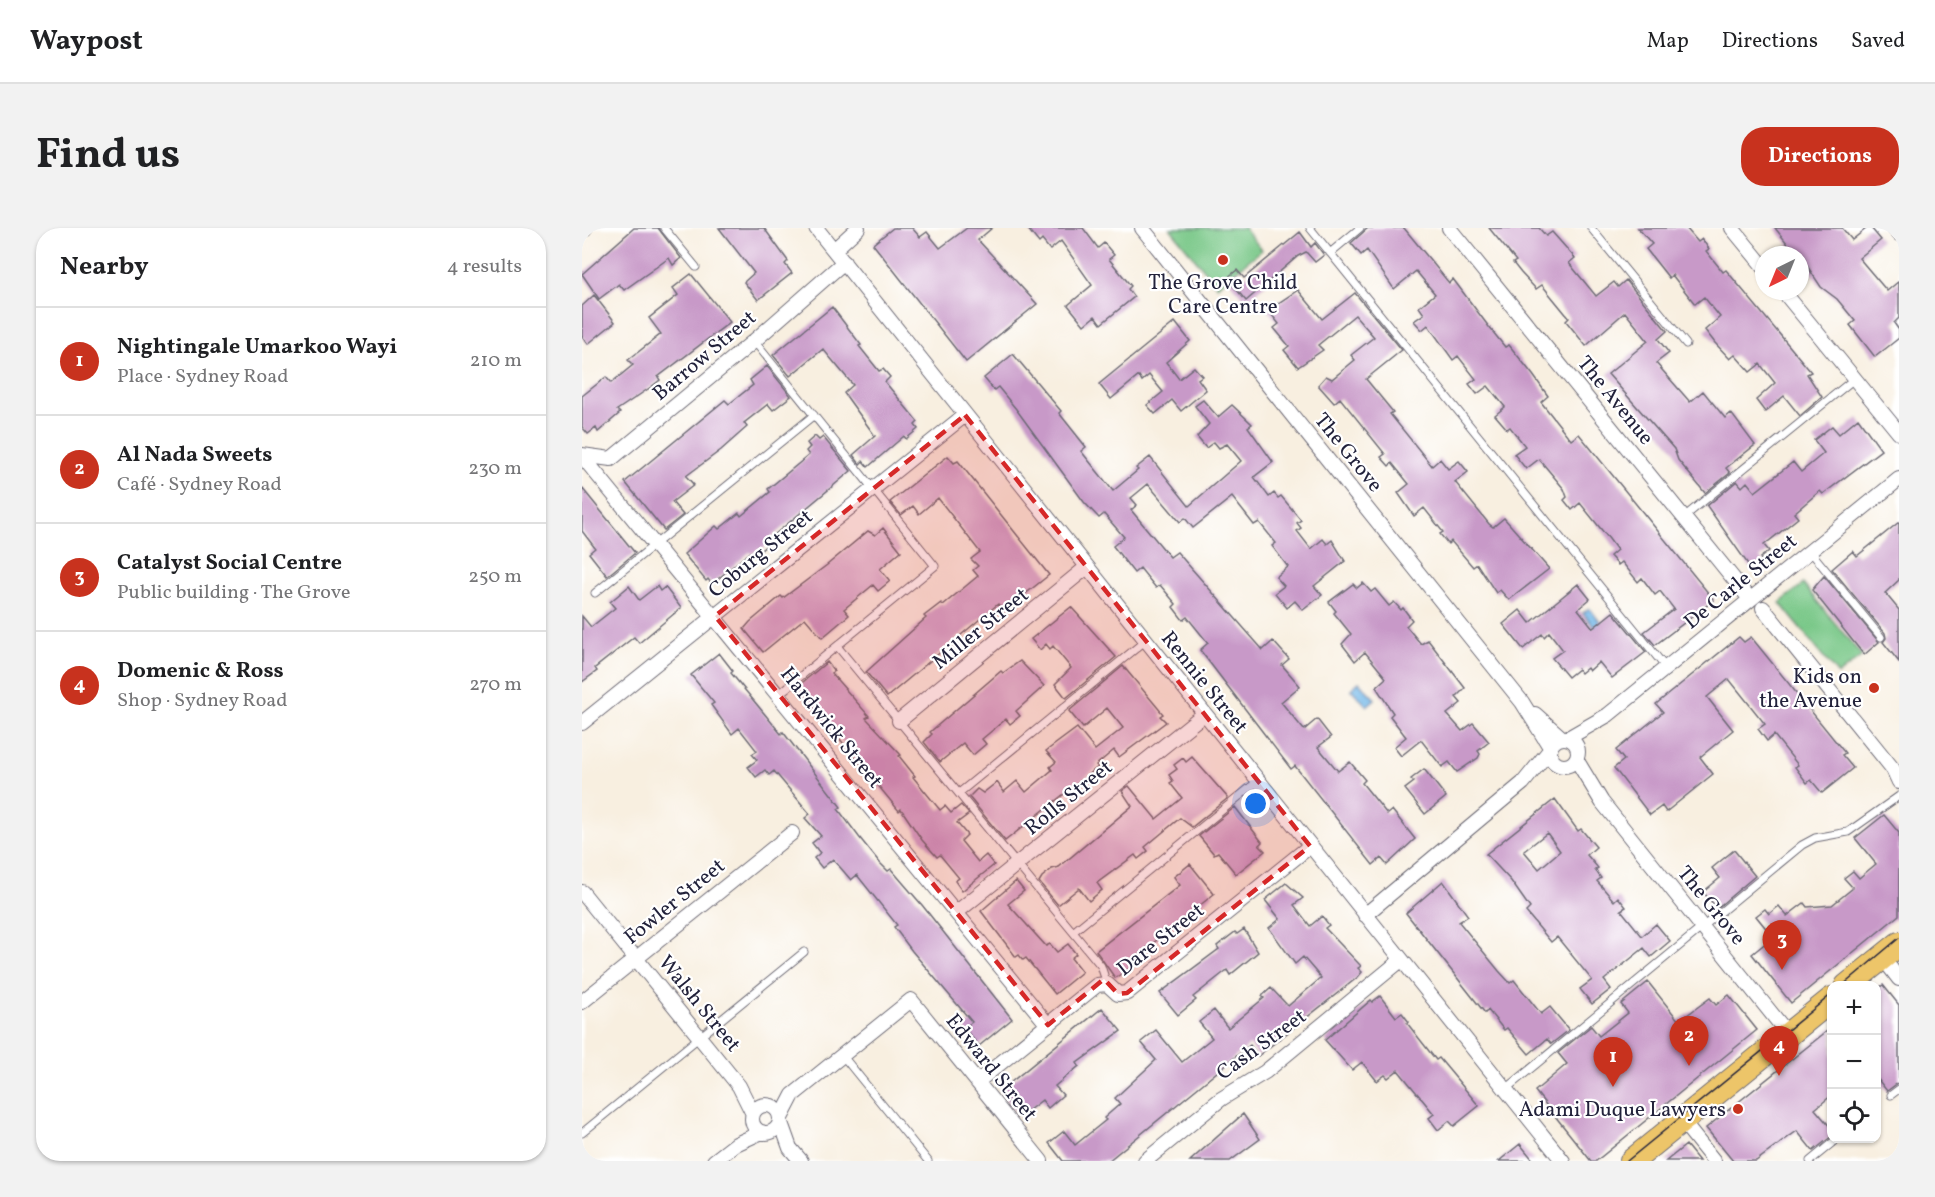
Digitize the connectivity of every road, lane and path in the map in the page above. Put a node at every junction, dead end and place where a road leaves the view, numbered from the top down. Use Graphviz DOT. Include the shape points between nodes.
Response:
graph roads {
  1 [pos="664,228"];
  2 [pos="816,228"];
  3 [pos="858,228"];
  4 [pos="1142,228"];
  5 [pos="1310,228"];
  6 [pos="1360,228"];
  7 [pos="1449,228"];
  8 [pos="1591,228"];
  9 [pos="1732,228"];
  10 [pos="1894,228"];
  11 [pos="1899,234"];
  12 [pos="834,250"];
  13 [pos="1330,253"];
  14 [pos="1755,256"];
  15 [pos="844,262"];
  16 [pos="696,267"];
  17 [pos="1790,300"];
  18 [pos="754,341"];
  19 [pos="1686,344"];
  20 [pos="1854,378"];
  21 [pos="814,415"];
  22 [pos="965,415"];
  23 [pos="1899,433"];
  24 [pos="582,455"];
  25 [pos="1899,479"];
  26 [pos="873,489"];
  27 [pos="1683,516"];
  28 [pos="655,544"];
  29 [pos="1810,551"];
  30 [pos="1088,567"];
  31 [pos="595,593"];
  32 [pos="1750,599"];
  33 [pos="1763,608"];
  34 [pos="714,616"];
  35 [pos="1881,637"];
  36 [pos="1145,641"];
  37 [pos="837,646"];
  38 [pos="1666,668"];
  39 [pos="778,695"];
  40 [pos="1522,702"];
  41 [pos="1204,714"];
  42 [pos="1608,715"];
  43 [pos="899,721"];
  44 [pos="582,723"];
  45 [pos="1565,738"];
  46 [pos="1550,749"];
  47 [pos="1577,755"];
  48 [pos="1561,766"];
  49 [pos="1258,781"];
  50 [pos="1899,782"];
  51 [pos="1523,783"];
  52 [pos="959,793"];
  53 [pos="1899,796"];
  54 [pos="1602,802"];
  55 [pos="792,833"];
  56 [pos="1310,846"];
  57 [pos="1016,863"];
  58 [pos="582,892"];
  59 [pos="957,912"];
  60 [pos="1365,915"];
  61 [pos="1702,927"];
  62 [pos="1073,932"];
  63 [pos="1890,951"];
  64 [pos="804,952"];
  65 [pos="635,958"];
  66 [pos="1401,960"];
  67 [pos="1899,980"];
  68 [pos="1853,981"];
  69 [pos="1107,984"];
  70 [pos="582,1002"];
  71 [pos="1827,1003"];
  72 [pos="1048,1025"];
  73 [pos="1788,1034"];
  74 [pos="701,1036"];
  75 [pos="843,1055"];
  76 [pos="977,1082"];
  77 [pos="739,1086"];
  78 [pos="1505,1089"];
  79 [pos="1899,1089"];
  80 [pos="793,1095"];
  81 [pos="1891,1095"];
  82 [pos="765,1105"];
  83 [pos="753,1116"];
  84 [pos="781,1119"];
  85 [pos="1682,1120"];
  86 [pos="582,1132"];
  87 [pos="763,1132"];
  88 [pos="1832,1143"];
  89 [pos="736,1144"];
  90 [pos="790,1148"];
  91 [pos="714,1161"];
  92 [pos="801,1161"];
  93 [pos="928,1161"];
  94 [pos="1041,1161"];
  95 [pos="1145,1161"];
  96 [pos="1563,1161"];
  97 [pos="1632,1161"];
  98 [pos="1714,1161"];
  99 [pos="1810,1161"];
  1 -- 16 [label="lane"];
  2 -- 12 [label="street, Rennie Street"];
  3 -- 12 [label="street"];
  4 -- 40 [label="street, The Grove"];
  5 -- 13 [label="lane"];
  6 -- 13 [label="lane"];
  7 -- 27 [label="street, The Avenue"];
  8 -- 19 [label="lane"];
  9 -- 14 [label="street"];
  10 -- 11 [label="street"];
  12 -- 15 [label="street, Rennie Street"];
  13 -- 38 [label="lane"];
  15 -- 18 [label="street, Barrow Street"];
  15 -- 22 [label="street, Rennie Street"];
  17 -- 20 [label="street"];
  18 -- 21 [label="lane"];
  18 -- 24 [label="street, Barrow Street" via="611,459"];
  20 -- 23 [label="street"];
  20 -- 27 [label="lane"];
  21 -- 26 [label="lane"];
  21 -- 28 [label="lane"];
  22 -- 26 [label="street, Coburg Street"];
  22 -- 30 [label="street, Rennie Street"];
  24 -- 28 [label="street, Hardwick Street"];
  25 -- 29 [label="street, De Carle Street"];
  26 -- 34 [label="street, Coburg Street"];
  26 -- 37 [label="lane" via="935,566"];
  27 -- 32 [label="street, The Avenue"];
  28 -- 31 [label="lane"];
  28 -- 34 [label="street, Hardwick Street"];
  29 -- 32 [label="street, De Carle Street"];
  29 -- 35 [label="lane"];
  30 -- 36 [label="street, Rennie Street"];
  30 -- 43 [label="street, Miller Street"];
  32 -- 38 [label="street, De Carle Street"];
  33 -- 50 [label="street" via="1893,769"];
  34 -- 39 [label="street, Hardwick Street"];
  34 -- 44 [label="street, Coburg Street"];
  36 -- 41 [label="street, Rennie Street"];
  36 -- 52 [label="lane"];
  37 -- 39 [label="lane"];
  37 -- 43 [label="lane"];
  38 -- 42 [label="street, De Carle Street"];
  39 -- 59 [label="street, Hardwick Street"];
  40 -- 45 [label="street, The Grove"];
  40 -- 46 [label="street, The Grove"];
  41 -- 49 [label="street, Rennie Street"];
  41 -- 57 [label="street, Rolls Street"];
  42 -- 45 [label="street, De Carle Street"];
  42 -- 47 [label="street, De Carle Street"];
  43 -- 52 [label="lane"];
  45 -- 46 [label="street" via="1555,740"];
  45 -- 47 [label="street" via="1575,743"];
  46 -- 48 [label="street" via="1551,760"];
  46 -- 51 [label="street"];
  47 -- 48 [label="street"];
  47 -- 54 [label="street, The Grove"];
  48 -- 51 [label="street"];
  48 -- 54 [label="street, The Grove"];
  49 -- 56 [label="street, Rennie Street"];
  49 -- 62 [label="lane"];
  51 -- 60 [label="street"];
  52 -- 57 [label="lane"];
  53 -- 61 [label="lane" via="1848,832 1807,841"];
  54 -- 61 [label="street, The Grove"];
  55 -- 65 [label="street, Fowler Street"];
  56 -- 60 [label="street, Rennie Street"];
  56 -- 69 [label="street, Dare Street" via="1127,993 1118,994"];
  57 -- 59 [label="street, Rolls Street"];
  57 -- 62 [label="lane"];
  58 -- 65 [label="street, Walsh Street"];
  59 -- 72 [label="street, Hardwick Street"];
  60 -- 66 [label="street, Rennie Street"];
  61 -- 73 [label="street, The Grove"];
  61 -- 78 [label="lane"];
  62 -- 69 [label="lane" via="1101,966"];
  63 -- 67 [label="street"];
  63 -- 68 [label="highway"];
  64 -- 74 [label="lane"];
  65 -- 70 [label="street, Fowler Street"];
  65 -- 74 [label="street, Walsh Street"];
  66 -- 78 [label="street, Rennie Street"];
  66 -- 95 [label="street, Cash Street" via="1265,1072 1221,1099"];
  69 -- 72 [label="street, Dare Street" via="1097,985"];
  71 -- 73 [label="highway"];
  72 -- 76 [label="street, Dare Street"];
  73 -- 85 [label="highway"];
  74 -- 77 [label="street, Walsh Street"];
  74 -- 86 [label="lane"];
  75 -- 76 [label="street, Edward Street" via="911,1000"];
  75 -- 80 [label="street"];
  75 -- 93 [label="lane"];
  76 -- 94 [label="street, Edward Street"];
  77 -- 82 [label="street, Walsh Street"];
  77 -- 83 [label="street, Walsh Street"];
  78 -- 96 [label="street, Rennie Street"];
  79 -- 81 [label="lane"];
  80 -- 82 [label="street"];
  80 -- 84 [label="street"];
  82 -- 83 [label="street"];
  82 -- 84 [label="street" via="777,1110"];
  83 -- 87 [label="street" via="755,1126"];
  83 -- 89 [label="street"];
  84 -- 87 [label="street" via="773,1131"];
  84 -- 90 [label="street"];
  85 -- 97 [label="highway"];
  85 -- 98 [label="street"];
  87 -- 89 [label="street"];
  87 -- 90 [label="street"];
  88 -- 99 [label="lane"];
  89 -- 91 [label="street"];
  90 -- 92 [label="street"];
}
